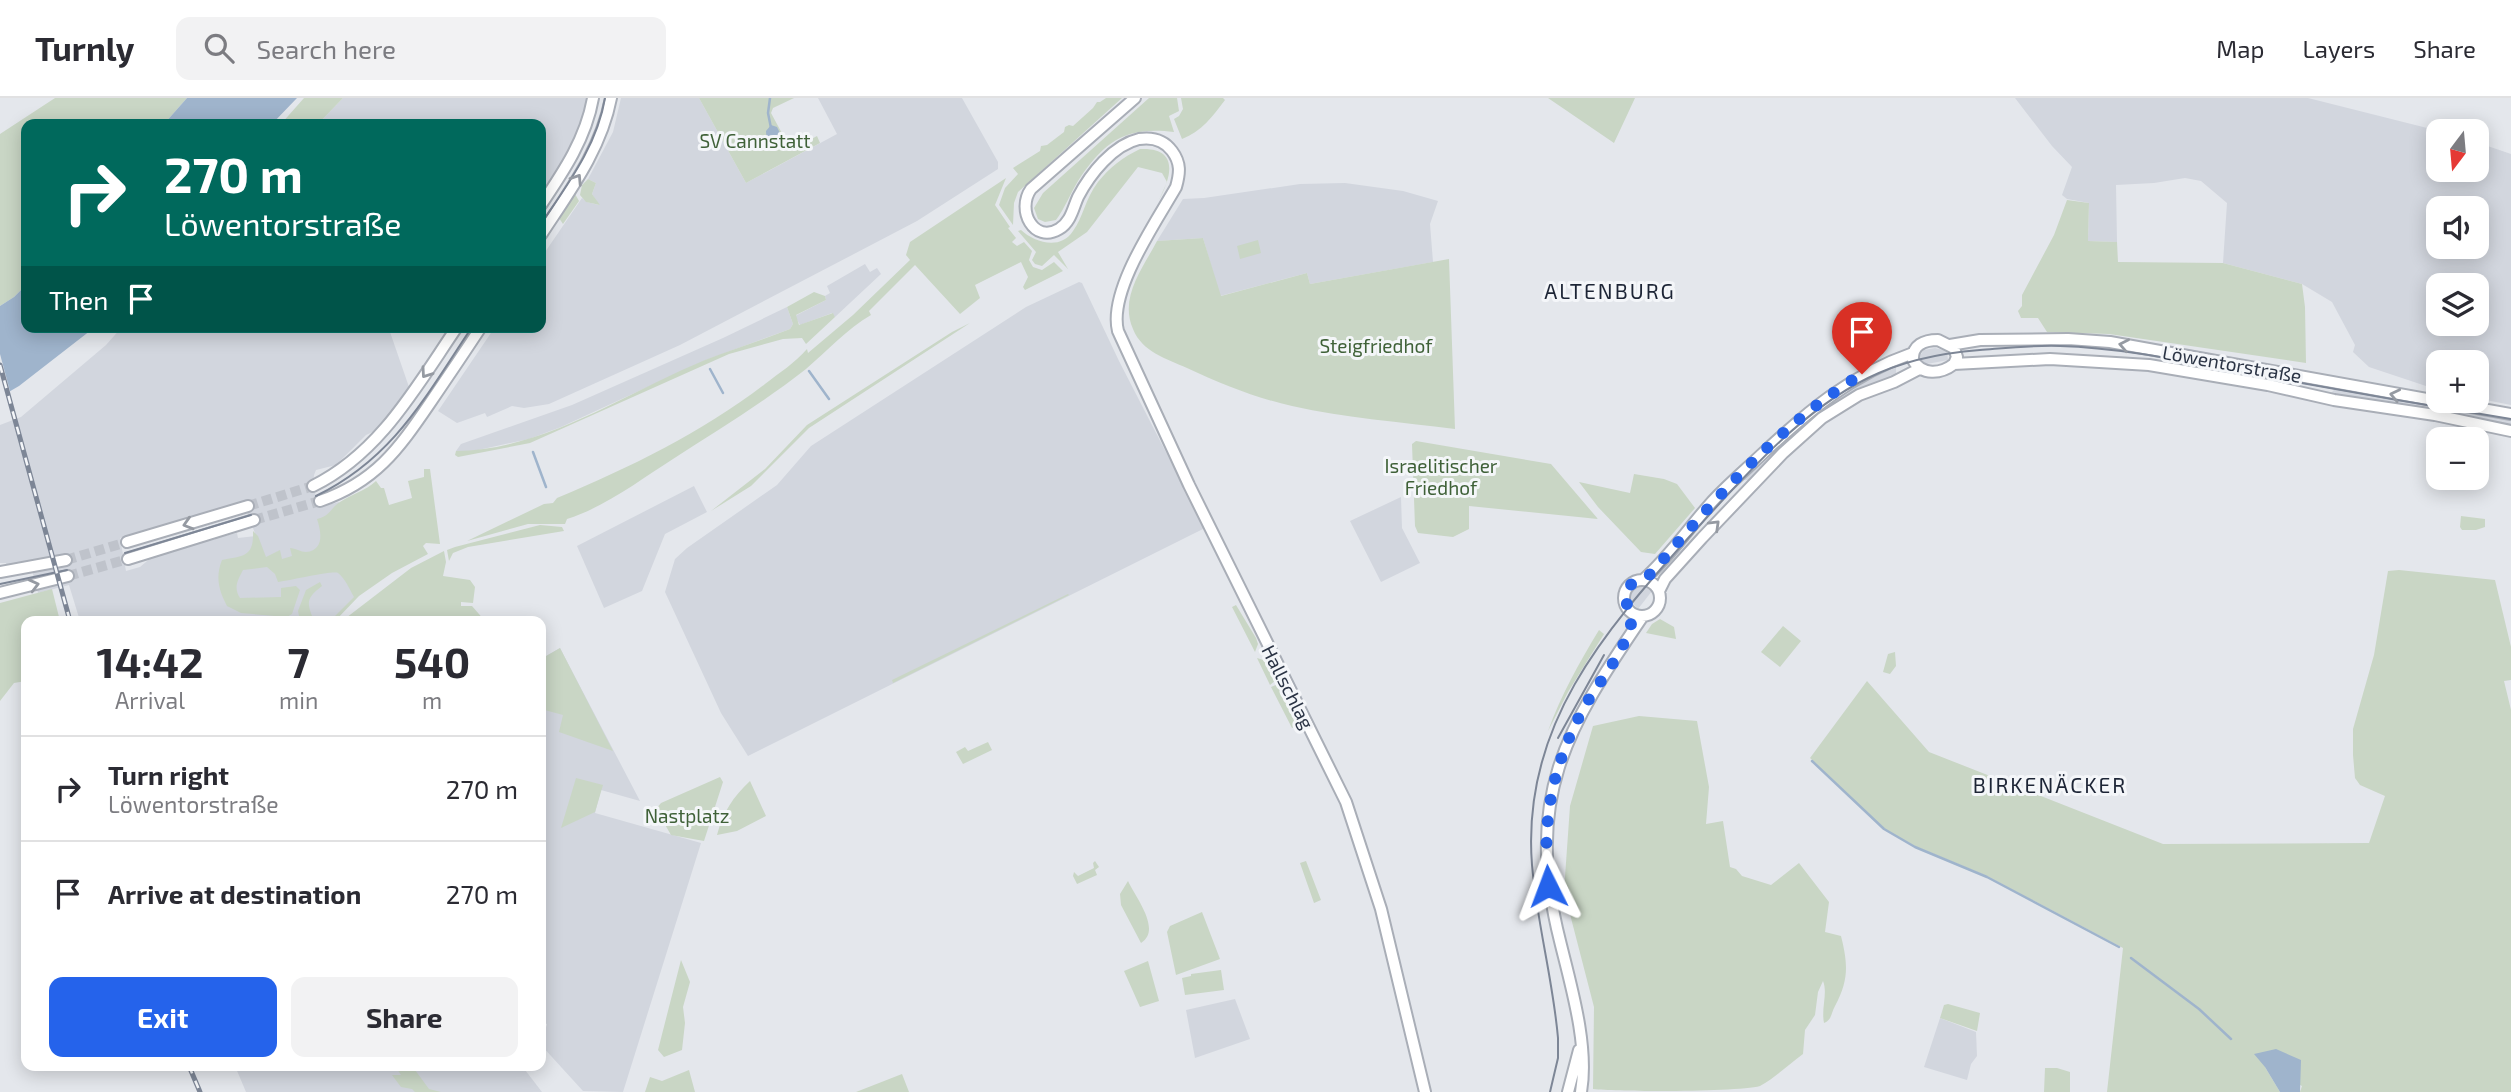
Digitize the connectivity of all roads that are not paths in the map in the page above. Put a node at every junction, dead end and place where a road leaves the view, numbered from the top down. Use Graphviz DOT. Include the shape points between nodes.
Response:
graph roads {
  1 [pos="593,98"];
  2 [pos="611,98"];
  3 [pos="1135,98"];
  4 [pos="546,197"];
  5 [pos="546,227"];
  6 [pos="453,333"];
  7 [pos="477,333"];
  8 [pos="1950,345"];
  9 [pos="1913,353"];
  10 [pos="1954,364"];
  11 [pos="1919,369"];
  12 [pos="2511,414"];
  13 [pos="2511,431"];
  14 [pos="363,453"];
  15 [pos="374,472"];
  16 [pos="313,486"];
  17 [pos="320,501"];
  18 [pos="248,506"];
  19 [pos="254,520"];
  20 [pos="127,542"];
  21 [pos="128,559"];
  22 [pos="66,560"];
  23 [pos="0,572"];
  24 [pos="68,576"];
  25 [pos="1643,580"];
  26 [pos="1658,591"];
  27 [pos="0,593"];
  28 [pos="1631,611"];
  29 [pos="1643,616"];
  30 [pos="1624,644"];
  31 [pos="1580,1048"];
  32 [pos="1425,1092"];
  33 [pos="1567,1092"];
  34 [pos="1581,1092"];
  1 -- 4 [label="main road" via="578,147"];
  5 -- 2 [label="main road, one-way" via="590,160"];
  3 -- 32 [label="main road, Hallschlag" via="1036,184 1028,193 1026,214 1040,231 1056,231 1068,221 1096,170 1132,141 1155,139 1168,147 1179,166 1176,187 1129,271 1116,325 1268,649 1346,802 1381,909"];
  6 -- 14 [label="main road, one-way" via="398,413"];
  7 -- 15 [label="main road" via="398,448"];
  8 -- 9 [label="main road, Löwentorstraße" via="1927,341"];
  8 -- 10 [label="main road" via="1956,352"];
  12 -- 8 [label="main road, Löwentorstraße, one-way" via="2110,342 1980,340"];
  9 -- 11 [label="main road"];
  9 -- 25 [label="main road, Löwentorstraße" via="1862,374 1813,408 1718,496"];
  10 -- 11 [label="main road, Löwentorstraße" via="1942,371"];
  10 -- 13 [label="main road, Löwentorstraße" via="2050,359 2149,365"];
  26 -- 11 [label="main road, Löwentorstraße, one-way" via="1702,538 1822,418 1859,395"];
  14 -- 15 [label="main road" via="380,454"];
  14 -- 16 [label="main road"];
  15 -- 17 [label="main road"];
  18 -- 20 [label="main road, one-way"];
  19 -- 21 [label="main road"];
  22 -- 23 [label="main road"];
  27 -- 24 [label="main road, one-way"];
  25 -- 26 [label="main road"];
  25 -- 28 [label="main road, Löwentorstraße" via="1626,591"];
  26 -- 29 [label="main road, Löwentorstraße" via="1657,608"];
  28 -- 29 [label="main road"];
  28 -- 30 [label="main road, Löwentorstraße"];
  29 -- 30 [label="main road, Löwentorstraße"];
  30 -- 31 [label="main road, Löwentorstraße" via="1570,735 1549,799 1548,886 1573,992"];
  31 -- 33 [label="main road, Löwentorstraße"];
  31 -- 34 [label="main road, Löwentorstraße" via="1584,1063"];
}
